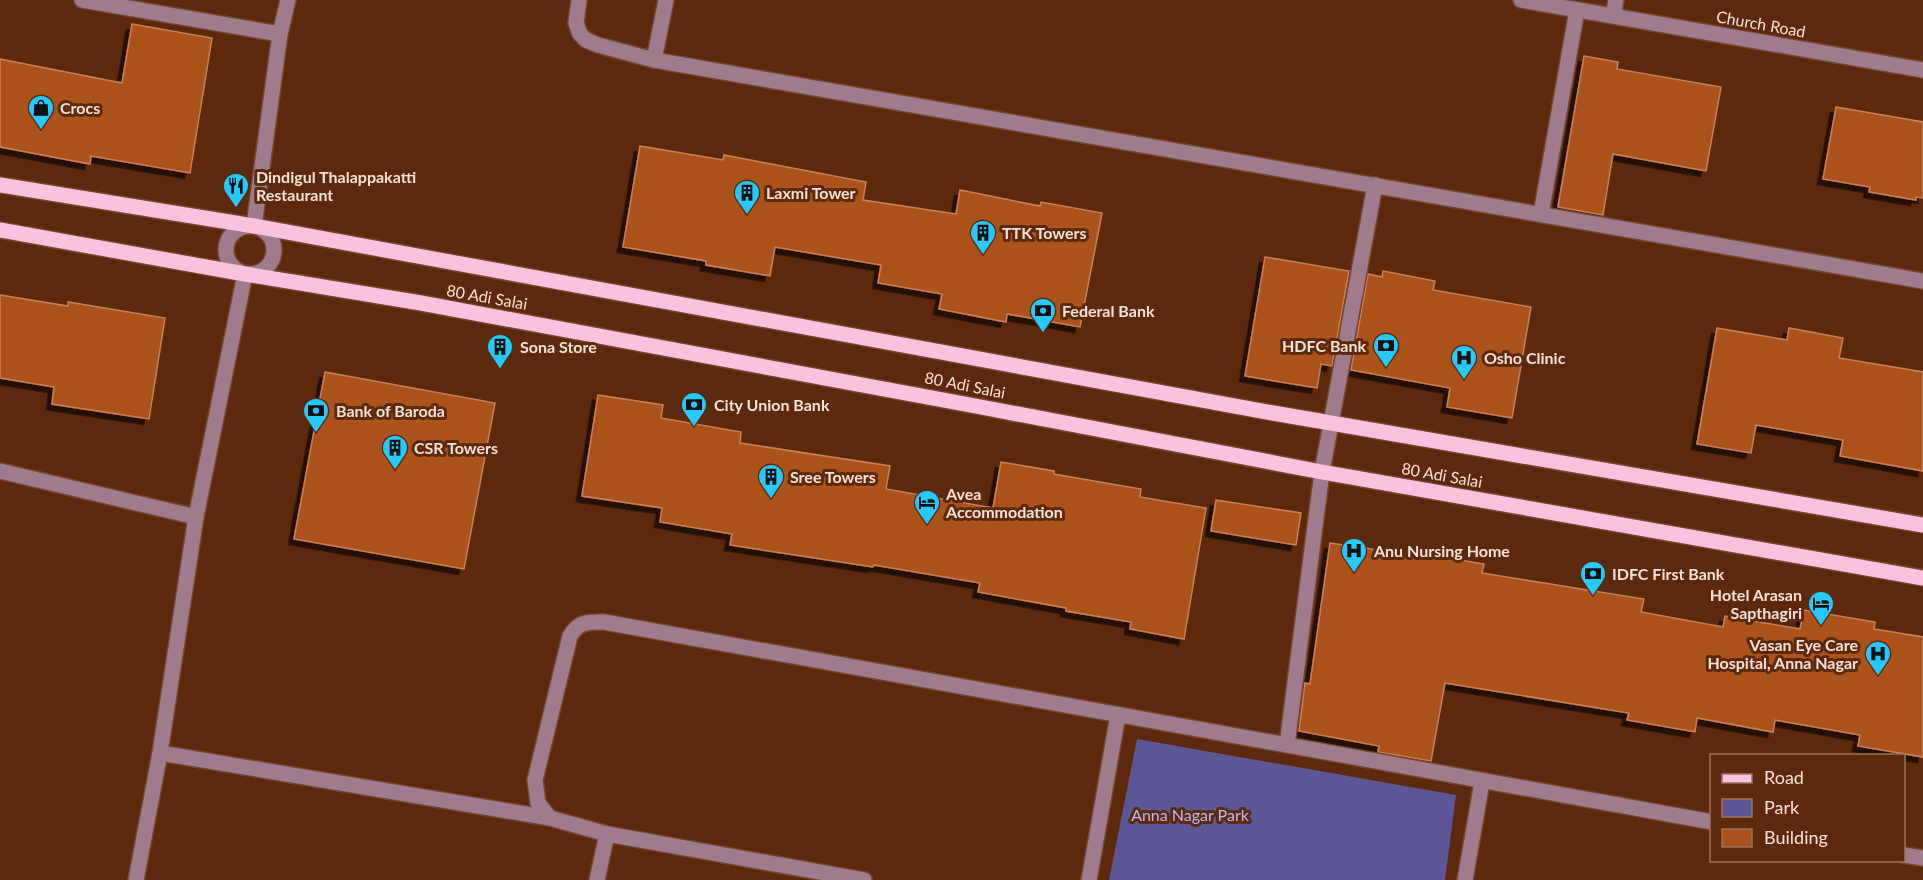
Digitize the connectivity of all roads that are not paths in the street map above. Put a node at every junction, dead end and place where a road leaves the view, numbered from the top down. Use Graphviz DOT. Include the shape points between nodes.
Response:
graph roads {
  1 [pos="82,0"];
  2 [pos="288,0"];
  3 [pos="579,0"];
  4 [pos="666,0"];
  5 [pos="1521,0"];
  6 [pos="1616,0"];
  7 [pos="1577,10"];
  8 [pos="1613,16"];
  9 [pos="280,34"];
  10 [pos="654,60"];
  11 [pos="1923,70"];
  12 [pos="0,185"];
  13 [pos="1375,185"];
  14 [pos="1541,214"];
  15 [pos="254,226"];
  16 [pos="0,230"];
  17 [pos="245,274"];
  18 [pos="1923,281"];
  19 [pos="1331,423"];
  20 [pos="0,471"];
  21 [pos="1322,472"];
  22 [pos="196,517"];
  23 [pos="1923,525"];
  24 [pos="1923,578"];
  25 [pos="1118,715"];
  26 [pos="1287,746"];
  27 [pos="160,753"];
  28 [pos="1482,782"];
  29 [pos="549,818"];
  30 [pos="1710,822"];
  31 [pos="607,834"];
  32 [pos="1905,855"];
  33 [pos="1923,858"];
  34 [pos="136,880"];
  35 [pos="597,880"];
  36 [pos="864,880"];
  37 [pos="1089,880"];
  38 [pos="1465,880"];
  1 -- 9 [label="street"];
  2 -- 9 [label="street"];
  3 -- 10 [label="street" via="576,22 586,40"];
  4 -- 10 [label="street"];
  5 -- 7 [label="street, Church Road"];
  6 -- 8 [label="street"];
  7 -- 8 [label="street, Church Road"];
  7 -- 14 [label="street"];
  8 -- 11 [label="street, Church Road"];
  9 -- 15 [label="street"];
  10 -- 13 [label="street"];
  12 -- 15 [label="main road, 80 Adi Salai"];
  13 -- 14 [label="street"];
  13 -- 19 [label="street"];
  14 -- 18 [label="street"];
  15 -- 17 [label="street" via="237,230 230,237 227,250 228,262"];
  15 -- 17 [label="street" via="272,241 271,261 258,273"];
  15 -- 19 [label="main road, 80 Adi Salai"];
  16 -- 17 [label="main road, 80 Adi Salai"];
  17 -- 21 [label="main road, 80 Adi Salai"];
  17 -- 22 [label="street"];
  19 -- 21 [label="street"];
  19 -- 23 [label="main road, 80 Adi Salai"];
  20 -- 22 [label="street"];
  21 -- 24 [label="main road, 80 Adi Salai"];
  21 -- 26 [label="street"];
  22 -- 27 [label="street"];
  25 -- 26 [label="street"];
  25 -- 29 [label="street" via="589,622 576,627 570,636 535,780 538,803"];
  25 -- 37 [label="street"];
  26 -- 28 [label="street"];
  27 -- 29 [label="street"];
  27 -- 34 [label="street"];
  28 -- 30 [label="street"];
  28 -- 38 [label="street"];
  29 -- 31 [label="street"];
  31 -- 35 [label="street"];
  31 -- 36 [label="street"];
  32 -- 33 [label="street"];
}
